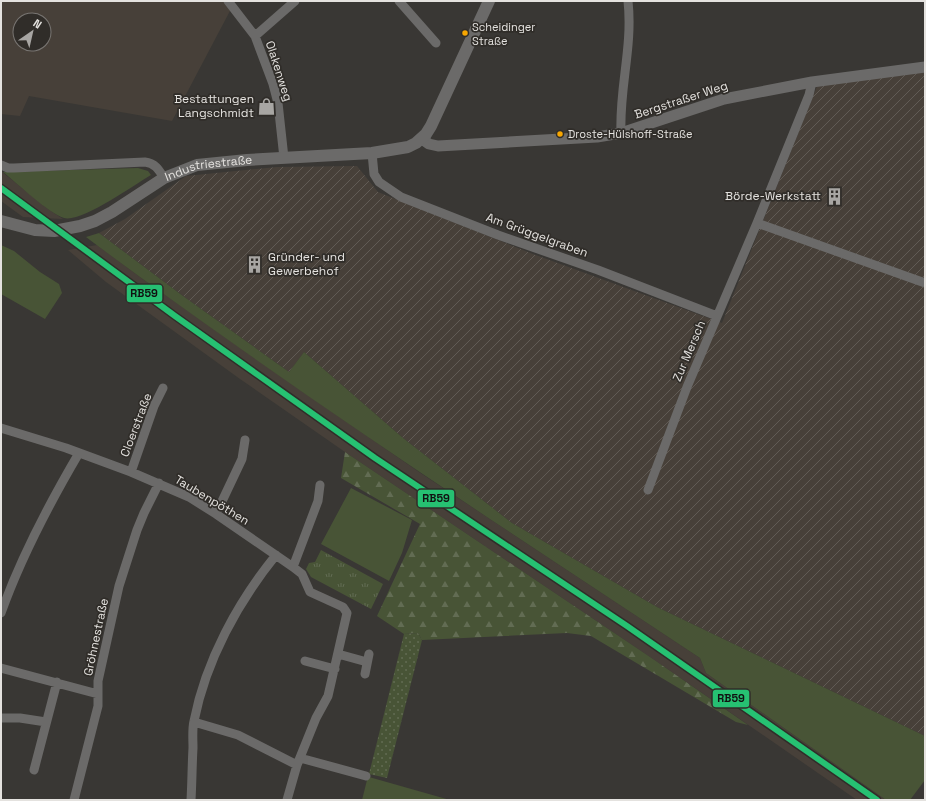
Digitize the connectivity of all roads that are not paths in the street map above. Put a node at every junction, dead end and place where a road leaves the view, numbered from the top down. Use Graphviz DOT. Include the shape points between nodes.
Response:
graph roads {
  1 [pos="228,1"];
  2 [pos="295,1"];
  3 [pos="399,1"];
  4 [pos="489,1"];
  5 [pos="628,1"];
  6 [pos="255,36"];
  7 [pos="436,43"];
  8 [pos="925,67"];
  9 [pos="812,82"];
  10 [pos="621,133"];
  11 [pos="422,139"];
  12 [pos="372,153"];
  13 [pos="284,158"];
  14 [pos="1,165"];
  15 [pos="164,178"];
  16 [pos="1,220"];
  17 [pos="757,223"];
  18 [pos="925,283"];
  19 [pos="717,316"];
  20 [pos="163,388"];
  21 [pos="1,428"];
  22 [pos="245,440"];
  23 [pos="79,453"];
  24 [pos="131,472"];
  25 [pos="159,483"];
  26 [pos="320,485"];
  27 [pos="648,490"];
  28 [pos="216,514"];
  29 [pos="276,555"];
  30 [pos="293,567"];
  31 [pos="1,613"];
  32 [pos="338,654"];
  33 [pos="305,661"];
  34 [pos="1,668"];
  35 [pos="335,669"];
  36 [pos="365,674"];
  37 [pos="57,682"];
  38 [pos="98,694"];
  39 [pos="1,718"];
  40 [pos="46,722"];
  41 [pos="194,722"];
  42 [pos="299,761"];
  43 [pos="34,770"];
  44 [pos="366,776"];
  45 [pos="74,800"];
  46 [pos="191,800"];
  47 [pos="287,800"];
  1 -- 6 [label="street, Olakenweg"];
  2 -- 6 [label="street"];
  3 -- 7 [label="street"];
  4 -- 11 [label="main road" via="431,126"];
  5 -- 10 [label="street" via="629,42"];
  6 -- 13 [label="street, Olakenweg" via="278,102"];
  8 -- 9 [label="street, Bergstraßer Weg"];
  9 -- 10 [label="street, Bergstraßer Weg" via="724,99"];
  9 -- 17 [label="street, Zur Mersch"];
  10 -- 11 [label="street, Bergstraßer Weg" via="560,140 438,146"];
  11 -- 12 [label="main road, Industriestraße" via="408,147"];
  12 -- 13 [label="main road, Industriestraße"];
  12 -- 19 [label="street, Am Grüggelgraben" via="374,174 379,182 401,196"];
  13 -- 15 [label="main road, Industriestraße" via="197,165"];
  14 -- 15 [label="street, Industriestraße" via="14,168 144,162 154,165"];
  15 -- 16 [label="main road" via="112,212 80,226 54,231 35,230"];
  17 -- 18 [label="street"];
  17 -- 19 [label="street, Zur Mersch"];
  19 -- 27 [label="street, Zur Mersch" via="686,387"];
  20 -- 24 [label="street, Cloerstraße" via="154,406"];
  21 -- 23 [label="street, Taubenpöthen"];
  22 -- 28 [label="street" via="242,458"];
  23 -- 24 [label="street, Taubenpöthen"];
  23 -- 31 [label="street" via="36,532"];
  24 -- 25 [label="street, Taubenpöthen"];
  25 -- 28 [label="street, Taubenpöthen" via="189,497"];
  25 -- 38 [label="street, Gröhnestraße" via="137,530 119,586 98,681"];
  26 -- 30 [label="street" via="318,501"];
  28 -- 29 [label="street, Taubenpöthen"];
  29 -- 30 [label="street, Taubenpöthen"];
  29 -- 41 [label="street" via="240,604 202,688"];
  30 -- 32 [label="street, Taubenpöthen" via="302,574 310,592 343,607 347,613"];
  32 -- 35 [label="street, Taubenpöthen"];
  32 -- 36 [label="street" via="368,658"];
  33 -- 35 [label="street"];
  34 -- 37 [label="street"];
  35 -- 42 [label="street, Taubenpöthen" via="328,696"];
  37 -- 38 [label="street"];
  37 -- 40 [label="street"];
  38 -- 45 [label="street, Gröhnestraße" via="98,706"];
  39 -- 40 [label="street"];
  40 -- 43 [label="street"];
  41 -- 42 [label="street" via="238,735"];
  41 -- 46 [label="street"];
  42 -- 44 [label="street"];
  42 -- 47 [label="street, Taubenpöthen"];
}
